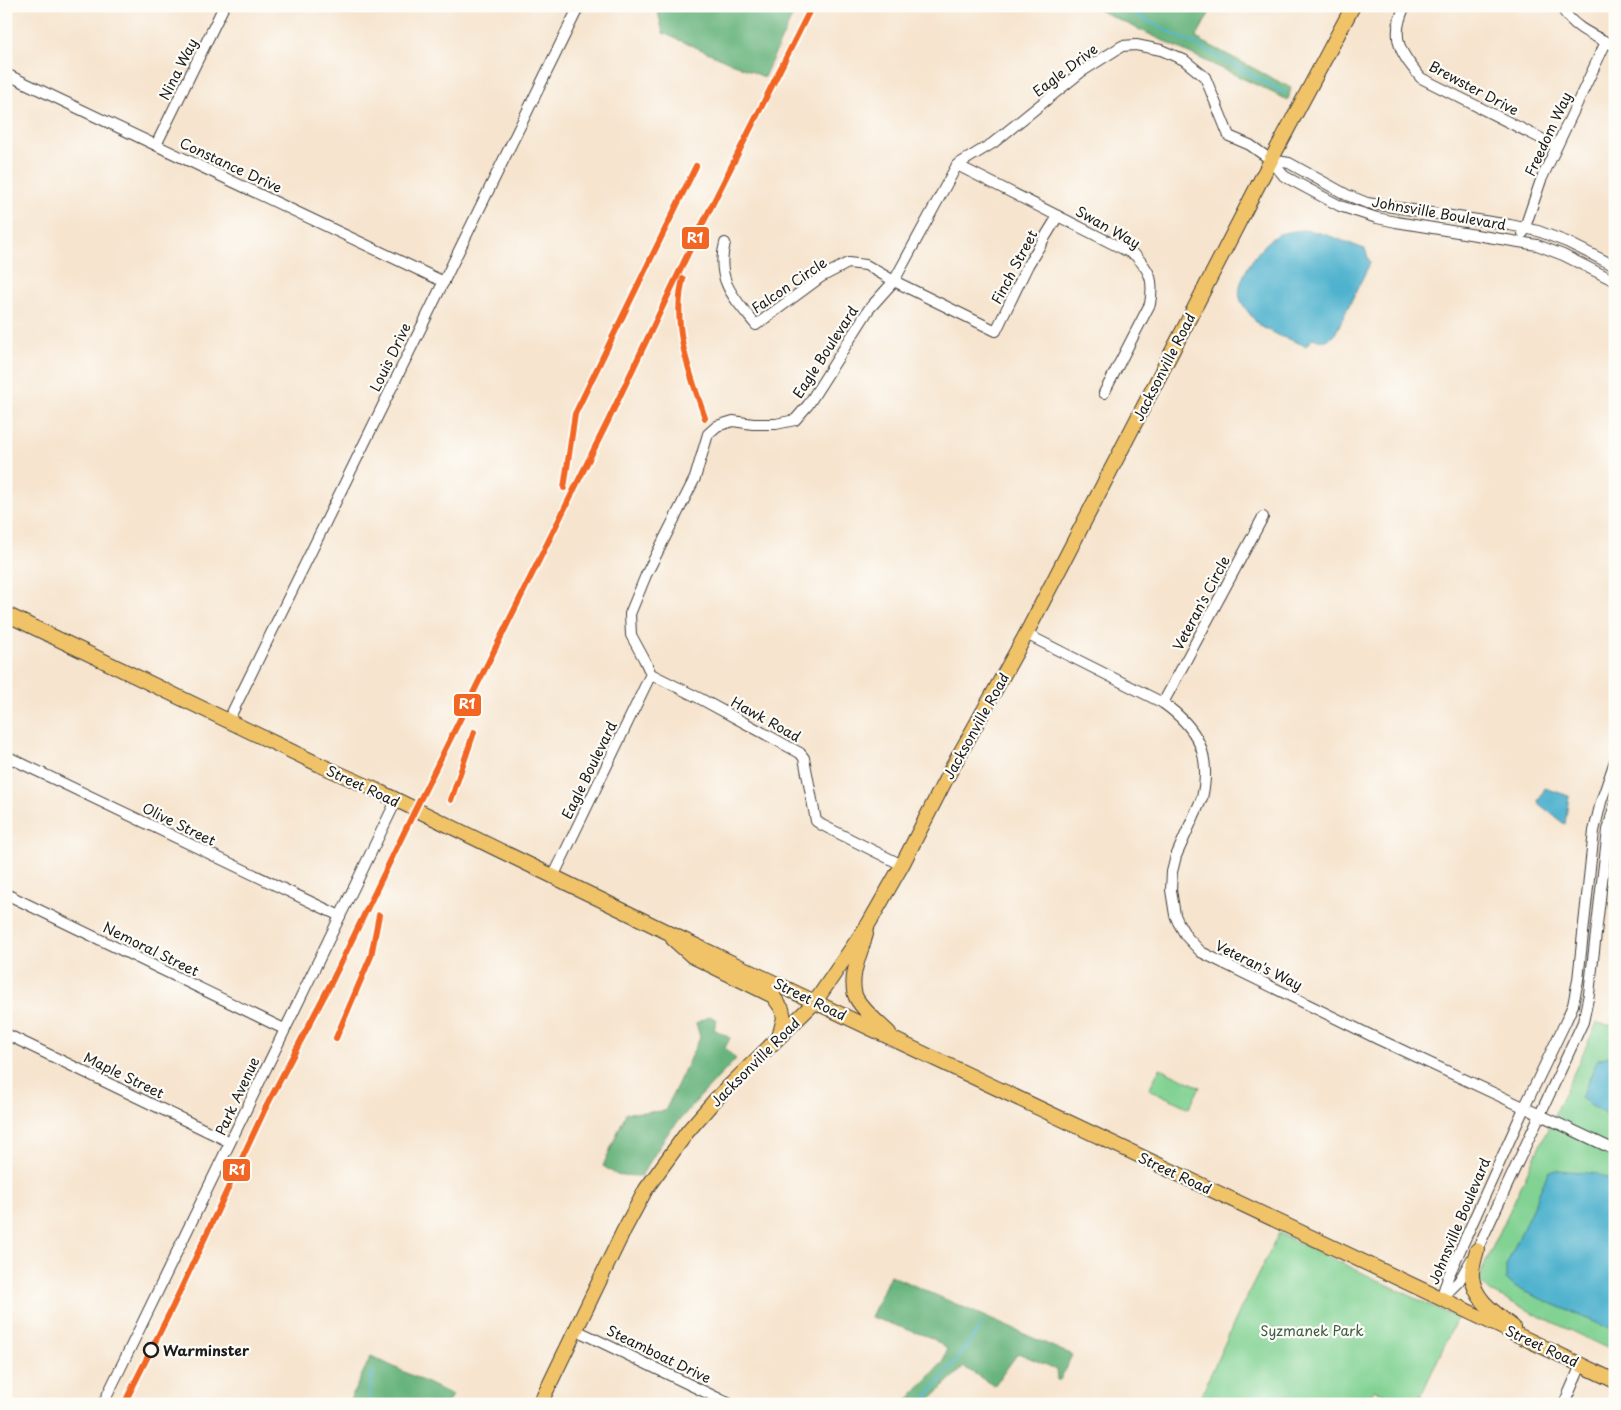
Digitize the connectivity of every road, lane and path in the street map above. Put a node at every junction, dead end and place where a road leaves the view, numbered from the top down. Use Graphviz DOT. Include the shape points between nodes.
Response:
graph roads {
  1 [pos="224,6"];
  2 [pos="579,6"];
  3 [pos="1353,6"];
  4 [pos="1405,6"];
  5 [pos="1561,6"];
  6 [pos="1611,44"];
  7 [pos="6,74"];
  8 [pos="156,145"];
  9 [pos="1556,146"];
  10 [pos="1271,160"];
  11 [pos="957,165"];
  12 [pos="1058,216"];
  13 [pos="1525,228"];
  14 [pos="1521,241"];
  15 [pos="725,243"];
  16 [pos="1615,266"];
  17 [pos="444,282"];
  18 [pos="894,282"];
  19 [pos="1615,282"];
  20 [pos="996,331"];
  21 [pos="1104,393"];
  22 [pos="1263,517"];
  23 [pos="6,614"];
  24 [pos="1026,634"];
  25 [pos="651,674"];
  26 [pos="1163,703"];
  27 [pos="228,721"];
  28 [pos="6,756"];
  29 [pos="1615,761"];
  30 [pos="396,801"];
  31 [pos="1615,803"];
  32 [pos="902,865"];
  33 [pos="553,877"];
  34 [pos="6,894"];
  35 [pos="340,916"];
  36 [pos="869,923"];
  37 [pos="665,931"];
  38 [pos="815,1002"];
  39 [pos="284,1028"];
  40 [pos="6,1034"];
  41 [pos="778,1040"];
  42 [pos="896,1040"];
  43 [pos="1524,1106"];
  44 [pos="1540,1113"];
  45 [pos="230,1142"];
  46 [pos="1615,1150"];
  47 [pos="1477,1250"];
  48 [pos="1441,1298"];
  49 [pos="576,1330"];
  50 [pos="1529,1340"];
  51 [pos="1581,1365"];
  52 [pos="1615,1380"];
  53 [pos="103,1404"];
  54 [pos="540,1404"];
  55 [pos="730,1404"];
  56 [pos="1564,1404"];
  1 -- 8 [label="street, Nina Way"];
  2 -- 17 [label="street, Louis Drive"];
  3 -- 10 [label="main road, Jacksonville Road"];
  4 -- 9 [label="street, Brewster Drive" via="1398,32 1400,50 1421,78"];
  5 -- 6 [label="street" via="1578,27"];
  6 -- 9 [label="street, Freedom Way"];
  7 -- 8 [label="street, Constance Drive"];
  8 -- 17 [label="street, Constance Drive"];
  9 -- 13 [label="street, Freedom Way" via="1540,180"];
  10 -- 11 [label="street, Eagle Drive" via="1250,145 1229,136 1205,77 1184,60 1161,50 1136,45 1122,46 1081,72 1000,137"];
  10 -- 13 [label="street, Johnsville Boulevard" via="1289,163 1367,203"];
  10 -- 14 [label="street, Johnsville Boulevard" via="1284,176 1340,206 1363,214"];
  10 -- 24 [label="main road, Jacksonville Road"];
  11 -- 12 [label="street, Swan Way"];
  11 -- 18 [label="street, Eagle Boulevard"];
  12 -- 20 [label="street, Finch Street" via="1028,265"];
  12 -- 21 [label="street, Swan Way" via="1135,255 1147,268 1153,287 1150,304"];
  13 -- 14 [label="street, Freedom Way"];
  13 -- 16 [label="street, Johnsville Boulevard" via="1567,242"];
  14 -- 19 [label="street, Johnsville Boulevard" via="1563,255"];
  15 -- 18 [label="street, Falcon Circle" via="722,265 726,284 756,325 821,277 848,263 862,263"];
  17 -- 27 [label="street, Louis Drive"];
  18 -- 20 [label="street, Falcon Circle"];
  18 -- 25 [label="street, Eagle Boulevard" via="869,309 808,405 794,420 776,424 733,421 717,426 708,434 695,478 630,614 631,635"];
  22 -- 26 [label="street, Veteran's Circle"];
  23 -- 27 [label="main road, Street Road"];
  24 -- 26 [label="street, Veteran's Way"];
  24 -- 32 [label="main road, Jacksonville Road"];
  25 -- 32 [label="street, Hawk Road" via="800,754 804,758 816,821"];
  25 -- 33 [label="street, Eagle Boulevard"];
  26 -- 43 [label="street, Veteran's Way" via="1192,729 1204,761 1202,798 1176,856 1171,882 1175,915 1195,947 1208,957 1268,986"];
  27 -- 30 [label="main road, Street Road"];
  28 -- 35 [label="street, Olive Street"];
  29 -- 43 [label="street, Johnsville Boulevard" via="1594,831 1573,1005"];
  30 -- 33 [label="main road, Street Road"];
  30 -- 35 [label="street, Park Avenue"];
  31 -- 44 [label="street, Johnsville Boulevard" via="1608,830 1590,994 1577,1037"];
  32 -- 36 [label="main road, Jacksonville Road"];
  33 -- 37 [label="main road, Street Road"];
  34 -- 39 [label="street, Nemoral Street"];
  35 -- 39 [label="street, Park Avenue"];
  36 -- 38 [label="main road, Jacksonville Road"];
  36 -- 42 [label="main road" via="854,976 856,996"];
  37 -- 38 [label="main road, Street Road"];
  37 -- 41 [label="main road" via="692,956 773,996 784,1018"];
  38 -- 41 [label="main road, Jacksonville Road"];
  38 -- 42 [label="main road, Street Road"];
  39 -- 45 [label="street, Park Avenue"];
  40 -- 45 [label="street, Maple Street"];
  41 -- 49 [label="main road, Jacksonville Road" via="688,1131 646,1190"];
  42 -- 48 [label="main road, Street Road"];
  43 -- 44 [label="street, Veteran's Way"];
  43 -- 48 [label="street, Johnsville Boulevard"];
  44 -- 46 [label="street, Veteran's Way"];
  44 -- 47 [label="street, Johnsville Boulevard"];
  45 -- 53 [label="street, Park Avenue"];
  47 -- 48 [label="street, Johnsville Boulevard" via="1459,1281"];
  47 -- 50 [label="main road" via="1472,1276 1476,1292 1482,1301"];
  48 -- 50 [label="main road, Street Road"];
  49 -- 54 [label="main road, Jacksonville Road"];
  49 -- 55 [label="street, Steamboat Drive"];
  50 -- 51 [label="main road, Street Road"];
  51 -- 52 [label="main road, Street Road"];
  51 -- 56 [label="street"];
}
